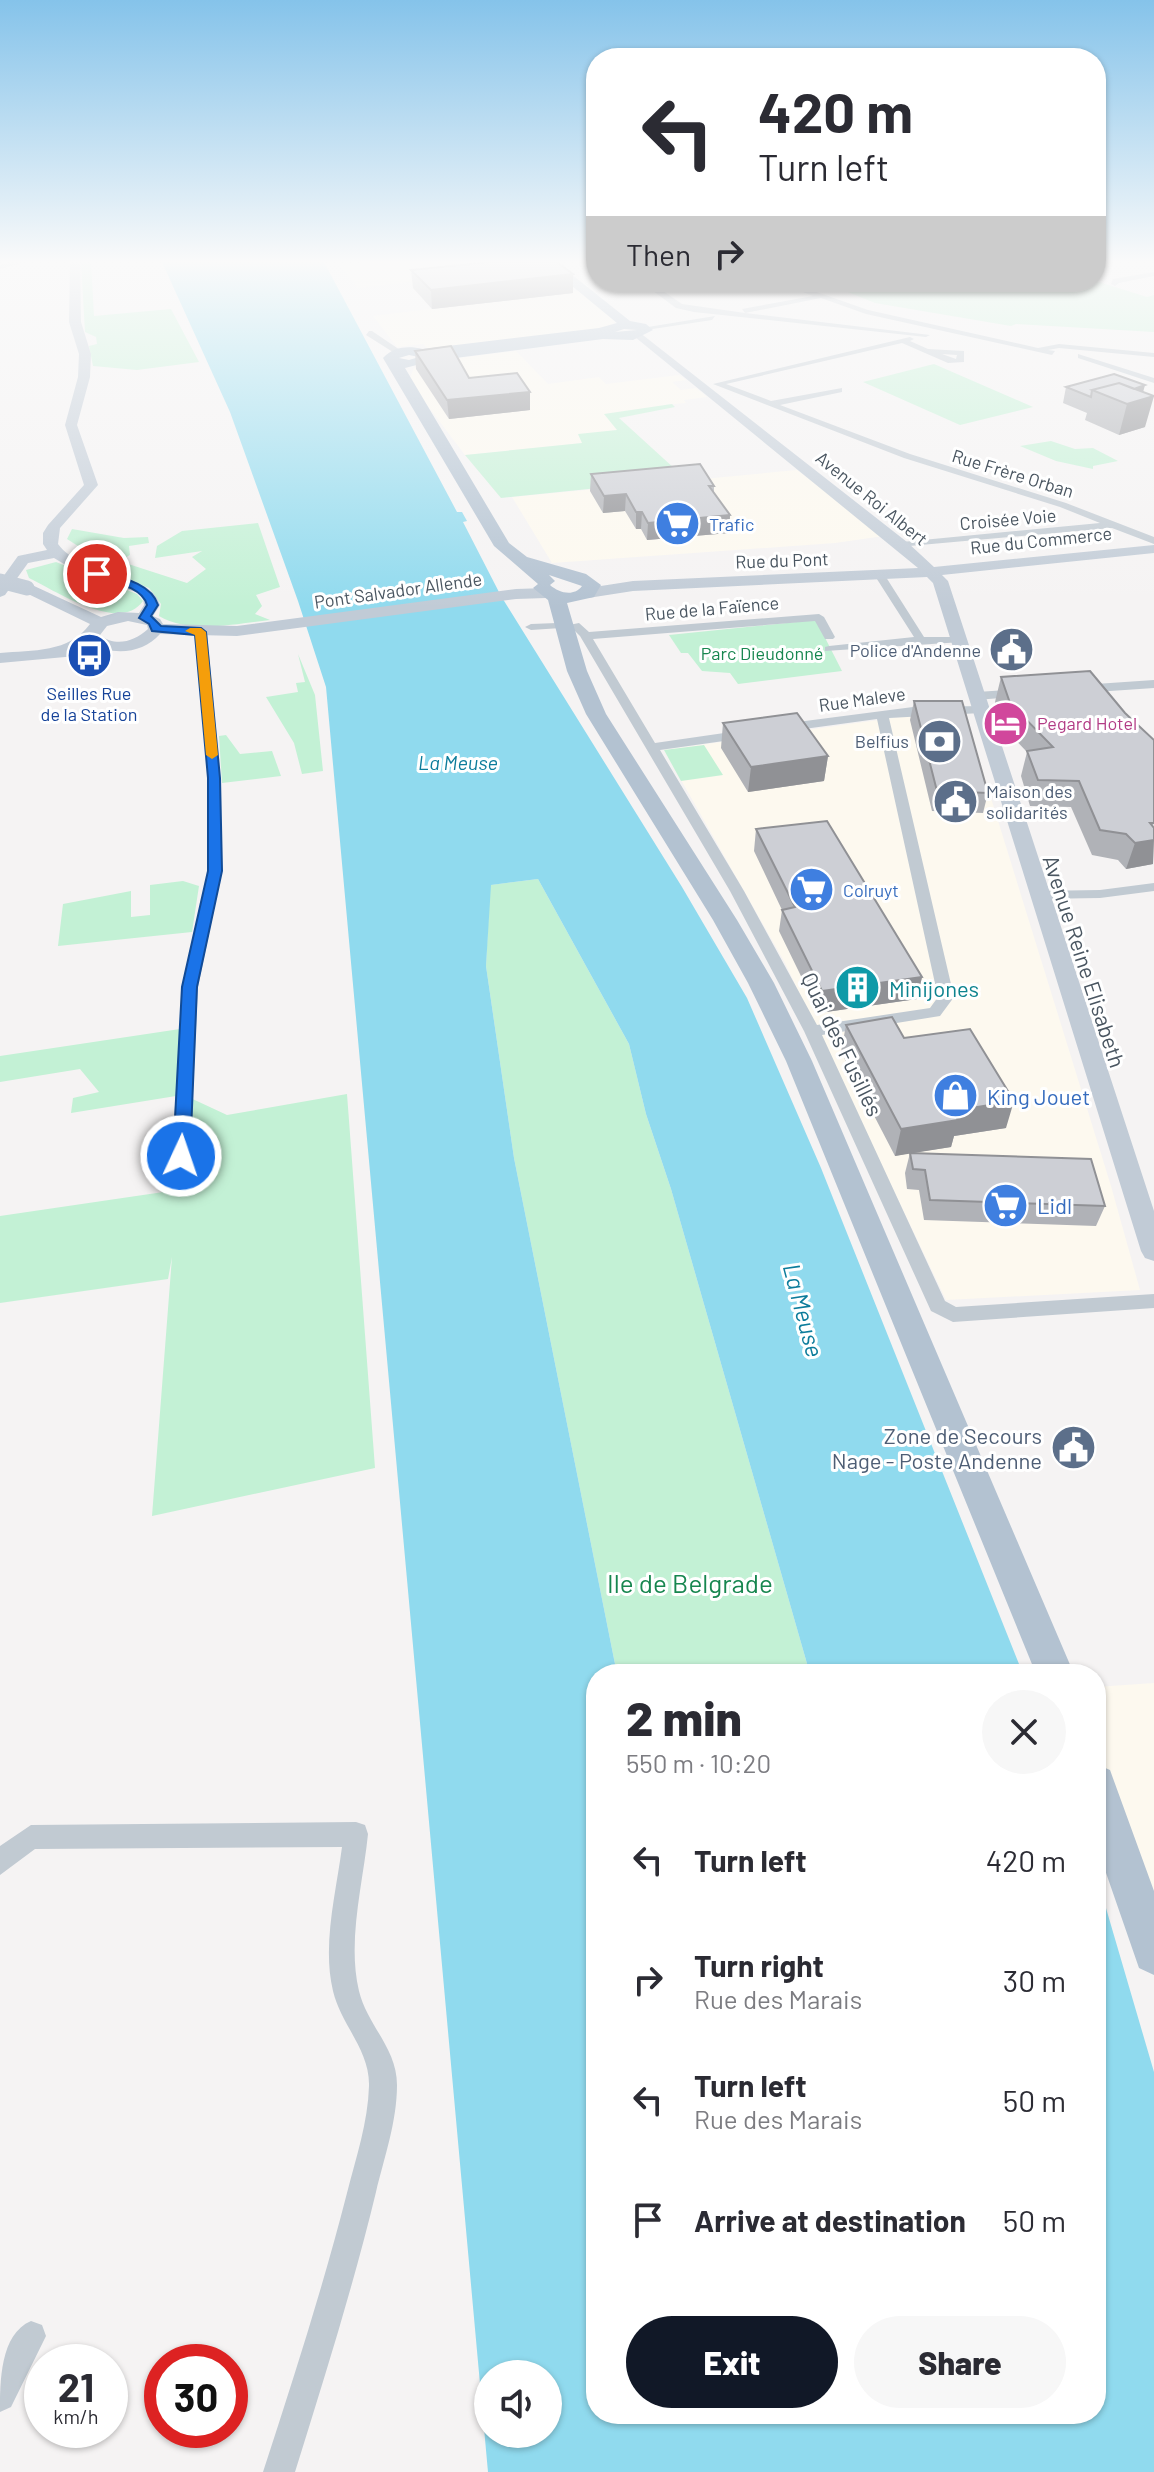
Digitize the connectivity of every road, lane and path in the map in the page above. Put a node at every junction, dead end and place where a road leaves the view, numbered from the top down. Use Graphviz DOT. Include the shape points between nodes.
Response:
graph roads {
  1 [pos="84,377"];
  2 [pos="419,377"];
  3 [pos="700,377"];
  4 [pos="739,377"];
  5 [pos="709,384"];
  6 [pos="839,390"];
  7 [pos="771,404"];
  8 [pos="1116,525"];
  9 [pos="1154,541"];
  10 [pos="902,545"];
  11 [pos="1154,549"];
  12 [pos="57,553"];
  13 [pos="514,556"];
  14 [pos="931,571"];
  15 [pos="880,576"];
  16 [pos="0,581"];
  17 [pos="0,592"];
  18 [pos="566,603"];
  19 [pos="150,623"];
  20 [pos="531,627"];
  21 [pos="201,632"];
  22 [pos="99,634"];
  23 [pos="921,640"];
  24 [pos="958,640"];
  25 [pos="0,658"];
  26 [pos="1154,684"];
  27 [pos="1070,690"];
  28 [pos="1039,692"];
  29 [pos="979,703"];
  30 [pos="882,714"];
  31 [pos="772,730"];
  32 [pos="757,732"];
  33 [pos="652,747"];
  34 [pos="1154,887"];
  35 [pos="1038,895"];
  36 [pos="812,1031"];
  37 [pos="181,1156"];
  38 [pos="1154,1251"];
  39 [pos="1154,1301"];
  40 [pos="1051,1664"];
  41 [pos="1106,1813"];
  42 [pos="0,1862"];
  43 [pos="1154,1953"];
  44 [pos="31,2336"];
  45 [pos="0,2396"];
  46 [pos="279,2472"];
  1 -- 12 [label="main road" via="71,425 91,485 50,532"];
  2 -- 13 [label="main road" via="497,537"];
  3 -- 5 [label="main road, Avenue Roi Albert"];
  4 -- 5 [label="street"];
  5 -- 7 [label="street, Rue Frère Orban"];
  5 -- 10 [label="main road, Avenue Roi Albert"];
  6 -- 7 [label="street"];
  7 -- 8 [label="street, Rue Frère Orban" via="954,473"];
  8 -- 9 [label="street, Rue Frère Orban"];
  8 -- 10 [label="street, Croisée Voie"];
  10 -- 14 [label="main road, Avenue Roi Albert"];
  11 -- 14 [label="main road, Rue du Commerce"];
  12 -- 17 [label="main road" via="23,559"];
  12 -- 19 [label="main road" via="76,567 141,589 150,596"];
  13 -- 18 [label="main road"];
  13 -- 18 [label="main road" via="565,576"];
  14 -- 15 [label="main road, Rue du Pont"];
  14 -- 24 [label="main road, Avenue Reine Elisabeth" via="940,581"];
  15 -- 18 [label="main road, Rue du Pont" via="633,586"];
  15 -- 23 [label="street"];
  16 -- 22 [label="main road, bridge" via="27,588"];
  18 -- 20 [label="street"];
  18 -- 21 [label="main road, Pont Salvador Allende" via="516,594"];
  18 -- 23 [label="street, Rue de la Faïence" via="819,617 832,645"];
  18 -- 33 [label="street, Quai des Fusillés"];
  18 -- 40 [label="main road" via="577,671 596,714 725,920 799,1061"];
  19 -- 21 [label="main road, Pont Salvador Allende"];
  19 -- 22 [label="main road, Pont Salvador Allende" via="114,618"];
  19 -- 22 [label="main road" via="145,640 133,644"];
  21 -- 37 [label="street" via="214,778 215,871 190,987"];
  22 -- 25 [label="main road" via="60,654"];
  23 -- 24 [label="street"];
  24 -- 29 [label="main road, Avenue Reine Elisabeth"];
  26 -- 27 [label="street"];
  28 -- 29 [label="street, Rue Maleve"];
  29 -- 30 [label="street, Rue Maleve"];
  29 -- 35 [label="main road, Avenue Reine Elisabeth"];
  30 -- 31 [label="street, Rue Maleve"];
  30 -- 36 [label="street" via="946,997 935,1012"];
  32 -- 33 [label="street"];
  33 -- 36 [label="street, Quai des Fusillés"];
  34 -- 35 [label="street"];
  35 -- 38 [label="main road, Avenue Reine Elisabeth"];
  36 -- 39 [label="street, Quai des Fusillés" via="938,1306 953,1315"];
  41 -- 43 [label="main road"];
  42 -- 46 [label="street" via="31,1837 356,1834 344,1977 352,2011 380,2055 382,2107 348,2254"];
  44 -- 45 [label="street"];
}
